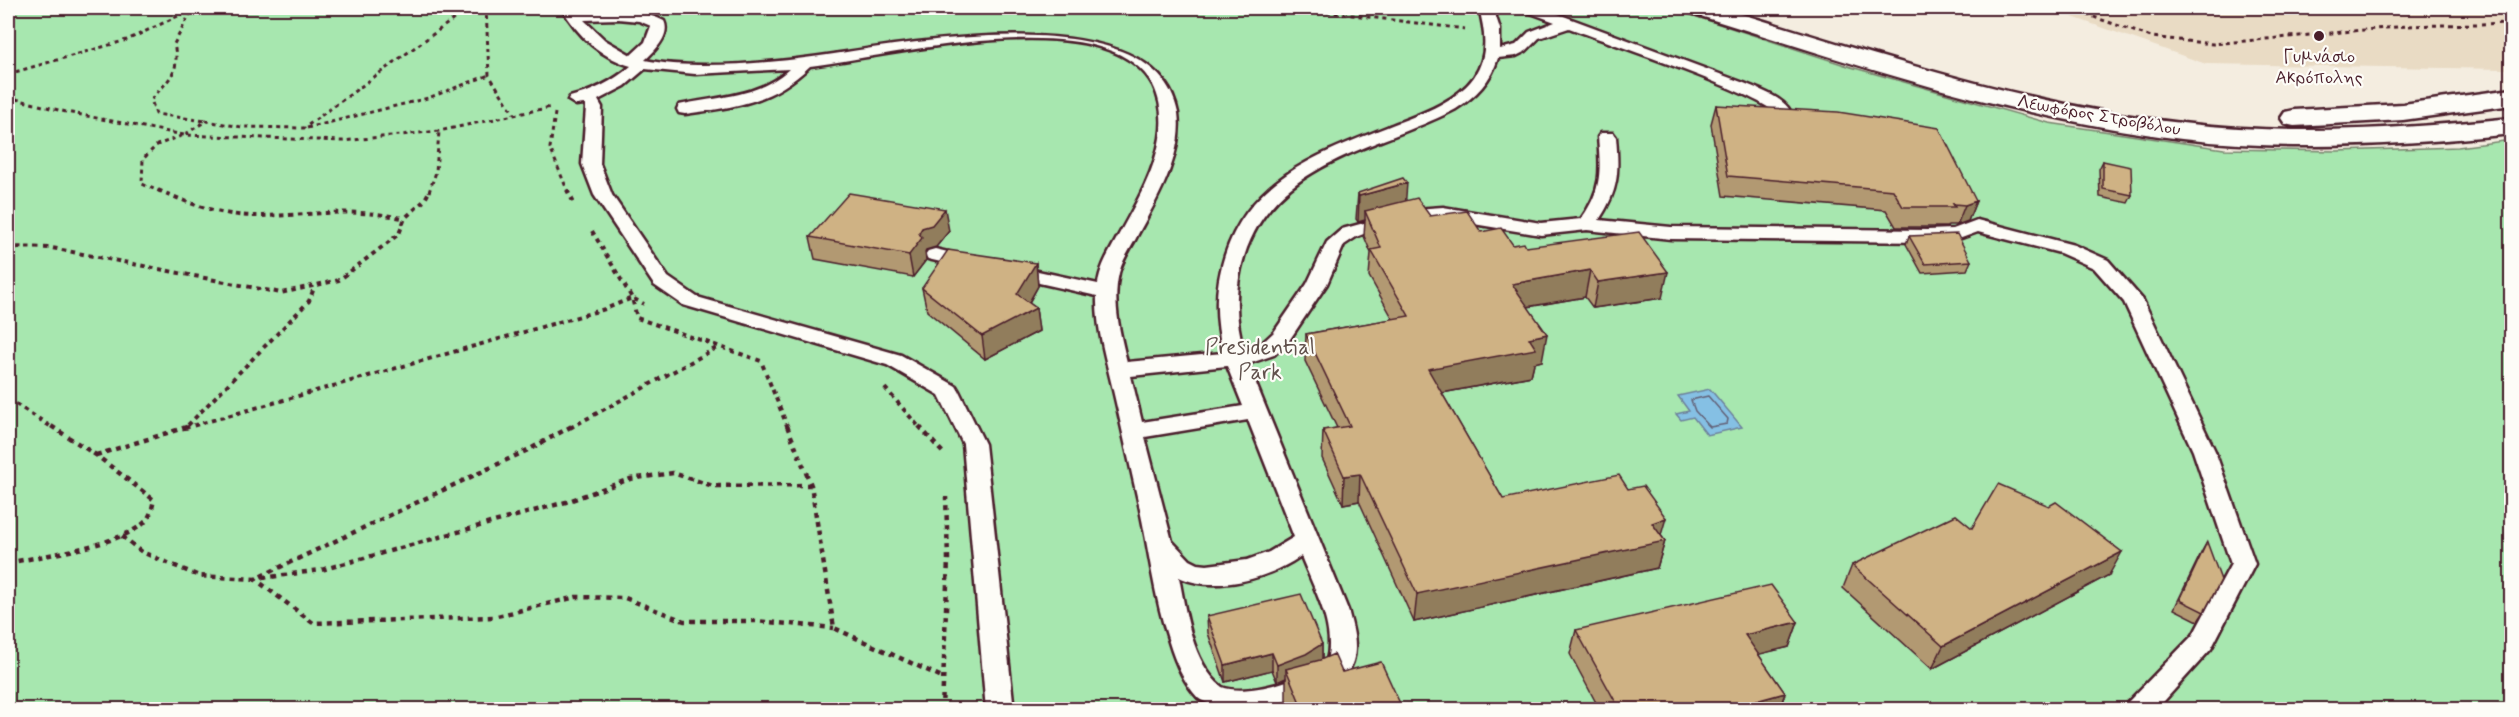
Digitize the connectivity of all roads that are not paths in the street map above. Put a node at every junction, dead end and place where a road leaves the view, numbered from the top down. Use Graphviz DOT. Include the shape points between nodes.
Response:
graph roads {
  1 [pos="1486,8"];
  2 [pos="1530,8"];
  3 [pos="1699,8"];
  4 [pos="1742,8"];
  5 [pos="571,12"];
  6 [pos="1570,22"];
  7 [pos="1492,54"];
  8 [pos="806,62"];
  9 [pos="638,63"];
  10 [pos="2511,97"];
  11 [pos="685,109"];
  12 [pos="1785,118"];
  13 [pos="2511,126"];
  14 [pos="1607,137"];
  15 [pos="1587,224"];
  16 [pos="935,255"];
  17 [pos="1107,292"];
  18 [pos="1235,359"];
  19 [pos="1119,370"];
  20 [pos="1257,411"];
  21 [pos="1133,431"];
  22 [pos="1307,539"];
  23 [pos="1160,544"];
  24 [pos="1000,710"];
  25 [pos="2138,710"];
  1 -- 7 [label="lane" via="1493,32"];
  2 -- 6 [label="lane"];
  3 -- 13 [label="main road, Λεωφόρος Στροβόλου" via="2010,100 2138,126 2351,139"];
  4 -- 10 [label="main road, Λεωφόρος Στροβόλου" via="1981,78 2114,106 2254,119 2403,111"];
  5 -- 9 [label="lane" via="579,26 606,48"];
  5 -- 9 [label="lane" via="639,16 659,24 658,35"];
  6 -- 7 [label="lane" via="1534,35 1510,53"];
  6 -- 12 [label="lane" via="1738,86 1776,106"];
  7 -- 18 [label="lane" via="1474,87 1453,103 1312,167 1278,190 1256,212 1236,249 1227,292 1226,318"];
  8 -- 9 [label="lane" via="697,69"];
  8 -- 11 [label="lane" via="787,81 758,97"];
  8 -- 17 [label="lane" via="1021,28 1101,36 1133,52 1153,69 1163,86 1171,109 1171,134 1162,165 1110,272"];
  9 -- 24 [label="lane" via="630,77 610,90 582,99 594,107 591,164 603,195 661,281 690,301 894,360 948,391 974,444"];
  14 -- 15 [label="lane" via="1611,177 1602,203"];
  15 -- 18 [label="lane" via="1542,229 1443,213 1407,216 1365,227 1336,242 1317,284 1281,337 1267,350"];
  15 -- 25 [label="lane" via="1671,233 1928,236 1956,234 1977,226 2067,249 2101,264 2133,300 2204,451 2243,564 2202,642"];
  16 -- 17 [label="lane"];
  17 -- 19 [label="lane"];
  18 -- 19 [label="lane"];
  18 -- 20 [label="lane"];
  19 -- 21 [label="lane"];
  20 -- 21 [label="lane"];
  20 -- 22 [label="lane"];
  21 -- 23 [label="lane"];
  22 -- 23 [label="lane" via="1278,560 1254,569 1210,574 1193,573 1174,562"];
  22 -- 23 [label="lane" via="1342,638 1337,668 1328,678 1313,684 1238,702 1208,692 1198,679 1180,633"];
}
